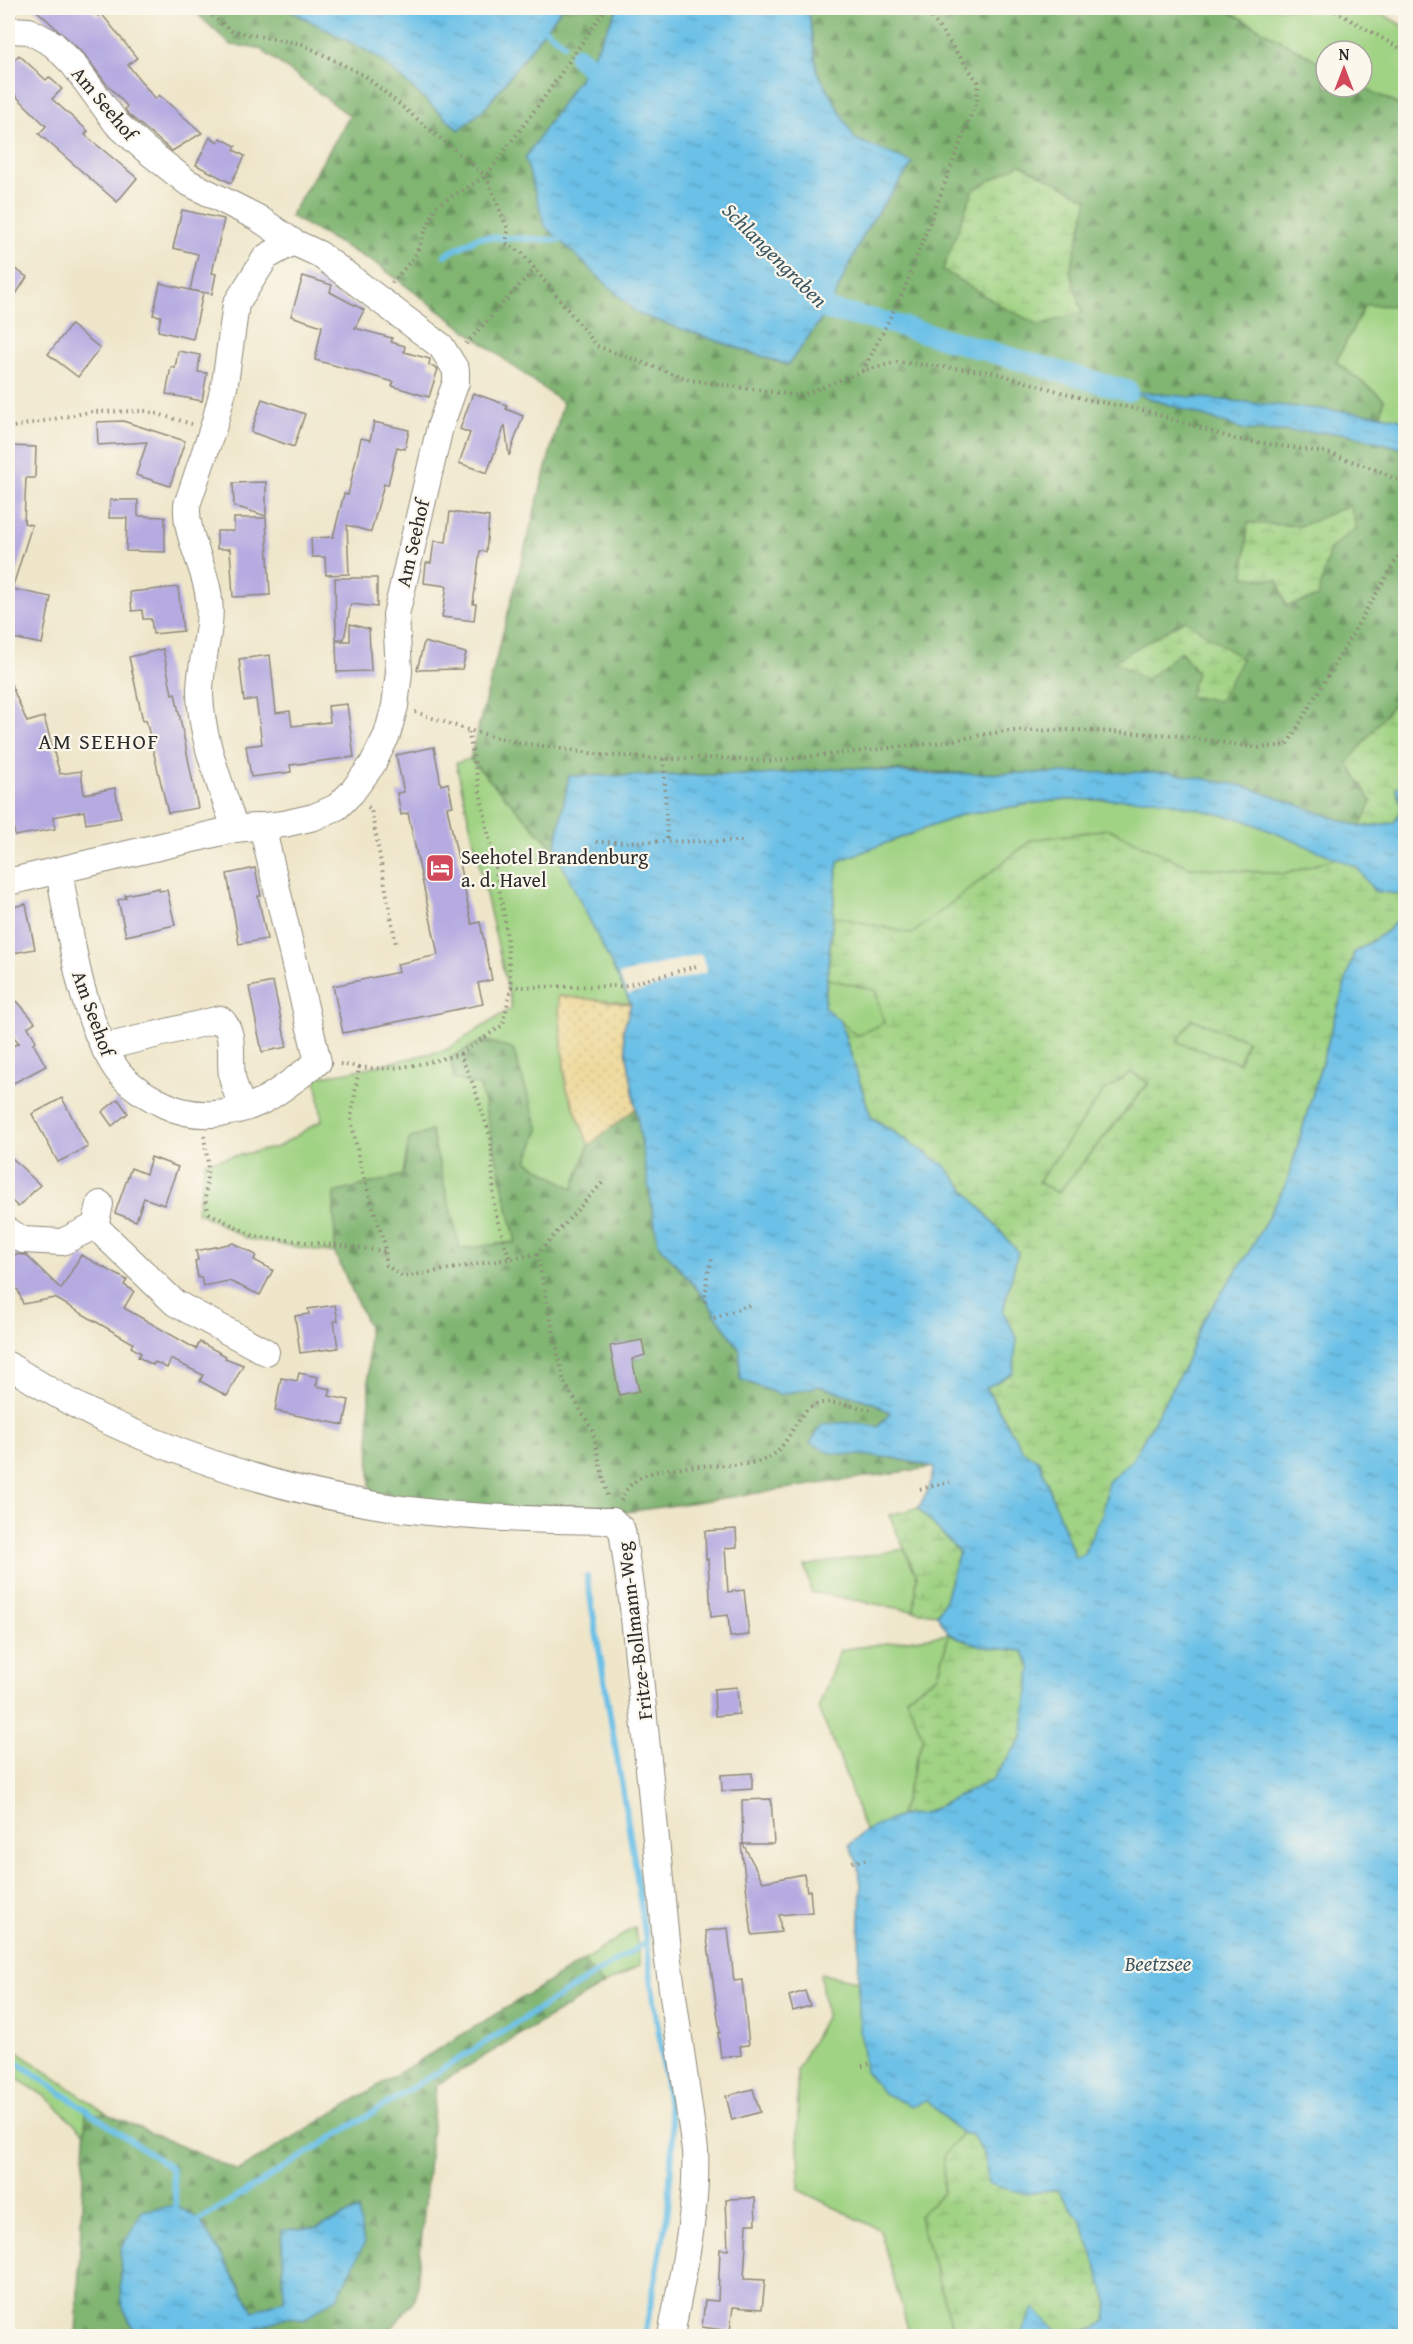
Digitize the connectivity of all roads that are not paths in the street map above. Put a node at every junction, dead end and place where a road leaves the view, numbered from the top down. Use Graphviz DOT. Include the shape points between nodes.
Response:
graph roads {
  1 [pos="8,30"];
  2 [pos="293,242"];
  3 [pos="262,826"];
  4 [pos="235,829"];
  5 [pos="59,871"];
  6 [pos="8,882"];
  7 [pos="105,1047"];
  8 [pos="243,1108"];
  9 [pos="8,1231"];
  10 [pos="266,1352"];
  11 [pos="8,1365"];
  12 [pos="671,2337"];
  1 -- 2 [label="street, Am Seehof" via="30,31 53,44 73,64 117,124 145,149 187,182 258,218"];
  2 -- 3 [label="street, Am Seehof" via="319,254 441,346 456,370 456,382 440,426 396,615 399,672 387,735 372,765 336,807 314,817"];
  2 -- 4 [label="street" via="266,257 236,304 225,383 187,505 186,517 210,599 201,683 202,721"];
  3 -- 4 [label="street, Am Seehof"];
  3 -- 8 [label="street, Am Seehof" via="318,1062 260,1103"];
  4 -- 5 [label="street, Am Seehof"];
  5 -- 6 [label="street, Am Seehof"];
  5 -- 7 [label="street, Am Seehof" via="78,975"];
  7 -- 8 [label="street, Am Seehof" via="113,1065 142,1094 175,1110 200,1114"];
  7 -- 8 [label="street" via="220,1019 227,1027 231,1075"];
  9 -- 10 [label="street" via="22,1240 62,1242 98,1215 175,1303"];
  11 -- 12 [label="street, Fritze-Bollmann-Weg" via="102,1418 200,1459 285,1486 376,1505 501,1519 615,1523 621,1530 633,1607 668,1961 697,2177"];
}
